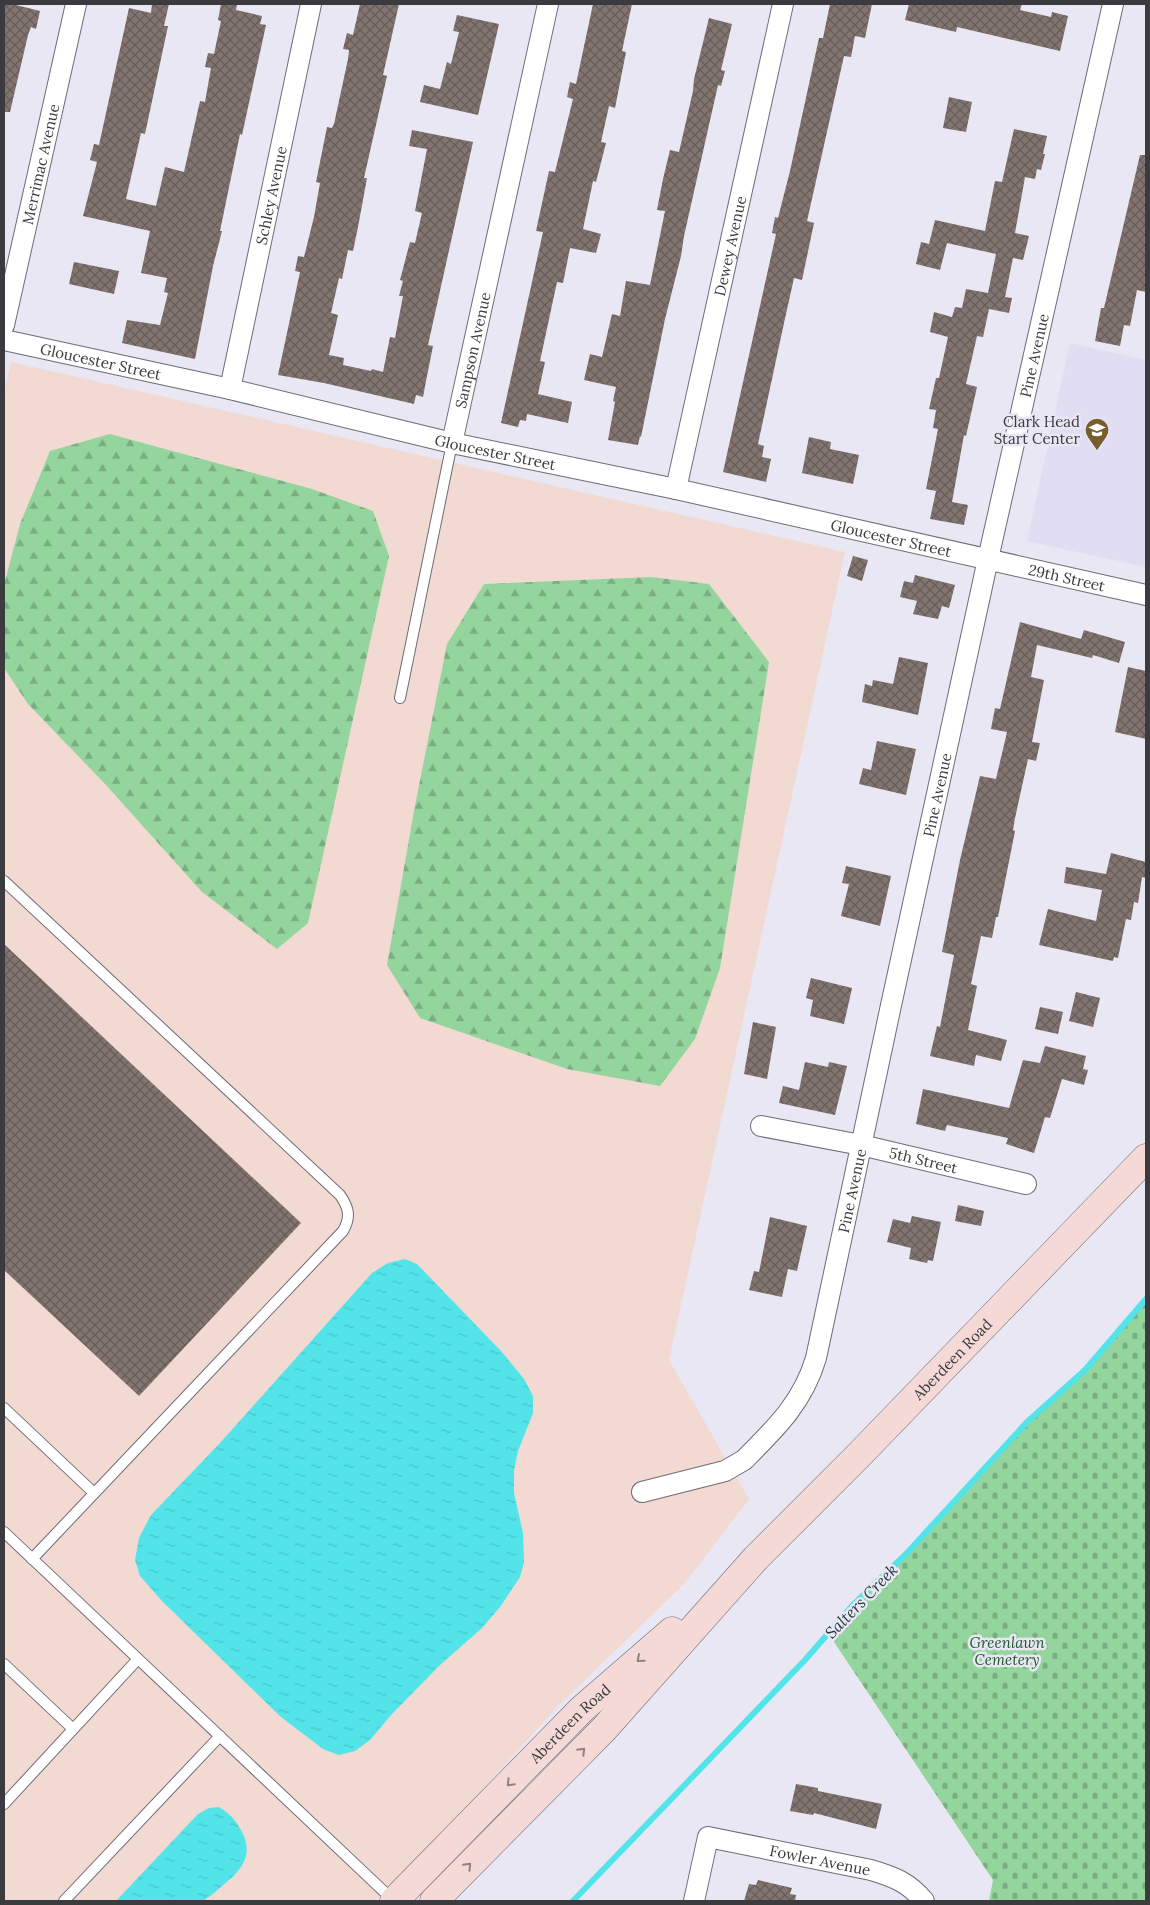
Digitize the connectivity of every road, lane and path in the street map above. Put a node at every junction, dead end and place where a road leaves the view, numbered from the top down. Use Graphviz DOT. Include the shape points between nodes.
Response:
graph roads {
  1 [pos="76,4"];
  2 [pos="311,4"];
  3 [pos="548,4"];
  4 [pos="783,4"];
  5 [pos="1113,4"];
  6 [pos="4,325"];
  7 [pos="4,340"];
  8 [pos="230,389"];
  9 [pos="452,443"];
  10 [pos="676,490"];
  11 [pos="988,559"];
  12 [pos="1146,595"];
  13 [pos="400,698"];
  14 [pos="4,881"];
  15 [pos="761,1126"];
  16 [pos="861,1145"];
  17 [pos="1146,1158"];
  18 [pos="1026,1184"];
  19 [pos="4,1408"];
  20 [pos="642,1492"];
  21 [pos="94,1494"];
  22 [pos="4,1532"];
  23 [pos="756,1558"];
  24 [pos="32,1559"];
  25 [pos="138,1659"];
  26 [pos="4,1664"];
  27 [pos="72,1728"];
  28 [pos="220,1736"];
  29 [pos="4,1804"];
  30 [pos="64,1901"];
  31 [pos="395,1901"];
  32 [pos="434,1901"];
  33 [pos="694,1901"];
  34 [pos="924,1901"];
  1 -- 6 [label="street, Merrimac Avenue"];
  2 -- 8 [label="street, Schley Avenue"];
  3 -- 9 [label="street, Sampson Avenue"];
  4 -- 10 [label="street, Dewey Avenue"];
  5 -- 11 [label="street, Pine Avenue"];
  7 -- 8 [label="street, Gloucester Street"];
  8 -- 9 [label="street, Gloucester Street"];
  9 -- 10 [label="street, Gloucester Street"];
  9 -- 13 [label="lane, Sampson Avenue"];
  10 -- 11 [label="street, Gloucester Street"];
  11 -- 12 [label="street, 29th Street"];
  11 -- 16 [label="street, Pine Avenue"];
  14 -- 21 [label="lane" via="340,1195 349,1215 343,1231"];
  15 -- 16 [label="street, 5th Street"];
  16 -- 18 [label="street, 5th Street"];
  16 -- 20 [label="street, Pine Avenue" via="816,1358 790,1412 735,1466"];
  17 -- 23 [label="main road, Aberdeen Road"];
  19 -- 21 [label="lane"];
  21 -- 24 [label="lane"];
  22 -- 24 [label="lane"];
  23 -- 31 [label="main road, Aberdeen Road, one-way" via="582,1709"];
  32 -- 23 [label="main road, Aberdeen Road, one-way" via="604,1729"];
  24 -- 25 [label="lane"];
  25 -- 27 [label="lane"];
  25 -- 28 [label="lane"];
  26 -- 27 [label="lane"];
  27 -- 29 [label="lane"];
  28 -- 30 [label="lane"];
  28 -- 31 [label="lane"];
  33 -- 34 [label="street, Fowler Avenue" via="708,1837 871,1870 896,1878"];
}
